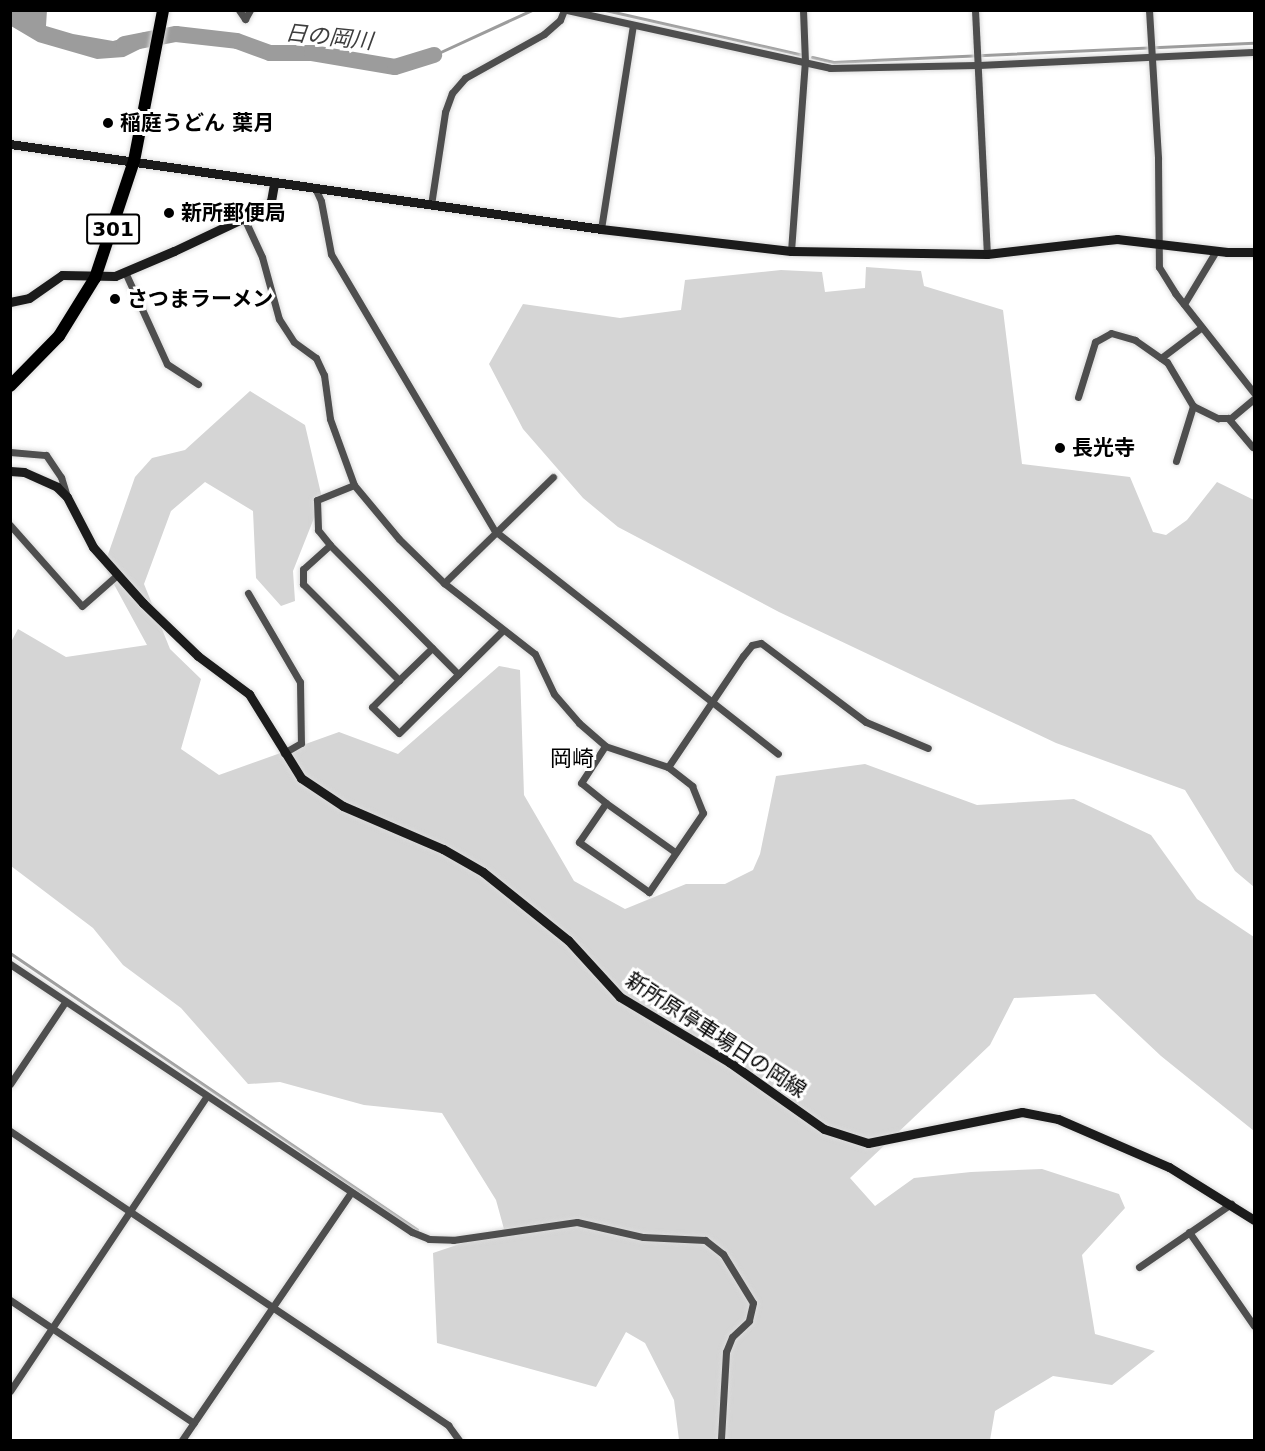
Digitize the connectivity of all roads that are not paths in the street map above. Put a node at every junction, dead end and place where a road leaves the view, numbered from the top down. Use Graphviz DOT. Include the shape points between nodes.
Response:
graph roads {
  1 [pos="163,10"];
  2 [pos="239,10"];
  3 [pos="250,10"];
  4 [pos="566,10"];
  5 [pos="803,10"];
  6 [pos="975,10"];
  7 [pos="1149,10"];
  8 [pos="633,25"];
  9 [pos="1254,52"];
  10 [pos="1151,55"];
  11 [pos="805,62"];
  12 [pos="977,65"];
  13 [pos="10,144"];
  14 [pos="135,162"];
  15 [pos="274,184"];
  16 [pos="315,188"];
  17 [pos="431,205"];
  18 [pos="244,218"];
  19 [pos="601,229"];
  20 [pos="1159,242"];
  21 [pos="791,251"];
  22 [pos="1216,251"];
  23 [pos="1254,252"];
  24 [pos="987,254"];
  25 [pos="125,272"];
  26 [pos="95,278"];
  27 [pos="10,302"];
  28 [pos="1184,304"];
  29 [pos="1202,327"];
  30 [pos="1161,358"];
  31 [pos="198,384"];
  32 [pos="10,386"];
  33 [pos="1254,393"];
  34 [pos="1078,397"];
  35 [pos="1254,399"];
  36 [pos="1193,406"];
  37 [pos="1228,418"];
  38 [pos="1252,447"];
  39 [pos="10,452"];
  40 [pos="1176,460"];
  41 [pos="10,471"];
  42 [pos="553,477"];
  43 [pos="354,485"];
  44 [pos="67,497"];
  45 [pos="10,525"];
  46 [pos="495,531"];
  47 [pos="330,545"];
  48 [pos="117,575"];
  49 [pos="444,583"];
  50 [pos="248,594"];
  51 [pos="502,631"];
  52 [pos="432,648"];
  53 [pos="459,674"];
  54 [pos="399,680"];
  55 [pos="712,703"];
  56 [pos="605,746"];
  57 [pos="928,748"];
  58 [pos="284,753"];
  59 [pos="778,754"];
  60 [pos="668,767"];
  61 [pos="606,804"];
  62 [pos="675,852"];
  63 [pos="10,964"];
  64 [pos="64,1002"];
  65 [pos="10,1084"];
  66 [pos="206,1097"];
  67 [pos="10,1131"];
  68 [pos="351,1192"];
  69 [pos="1231,1204"];
  70 [pos="130,1212"];
  71 [pos="1254,1220"];
  72 [pos="1190,1232"];
  73 [pos="1139,1267"];
  74 [pos="10,1300"];
  75 [pos="272,1307"];
  76 [pos="1254,1326"];
  77 [pos="52,1328"];
  78 [pos="10,1391"];
  79 [pos="194,1423"];
  80 [pos="182,1440"];
  81 [pos="459,1440"];
  82 [pos="721,1440"];
  1 -- 14 [label="highway, 301"];
  2 -- 3 [label="street" via="245,19"];
  4 -- 8 [label="street"];
  4 -- 17 [label="street" via="544,34 465,78 452,93 445,112"];
  5 -- 11 [label="street"];
  6 -- 12 [label="street"];
  7 -- 10 [label="street"];
  8 -- 11 [label="street"];
  8 -- 19 [label="street"];
  9 -- 10 [label="street"];
  10 -- 12 [label="street"];
  10 -- 20 [label="street"];
  11 -- 12 [label="street" via="830,68"];
  11 -- 21 [label="street"];
  12 -- 24 [label="street"];
  13 -- 14 [label="street"];
  14 -- 15 [label="street"];
  14 -- 26 [label="highway, 301"];
  15 -- 16 [label="street"];
  15 -- 18 [label="street" via="270,201"];
  16 -- 17 [label="street"];
  16 -- 46 [label="street" via="331,254"];
  17 -- 19 [label="street"];
  18 -- 25 [label="street"];
  18 -- 43 [label="street" via="262,257 279,319 294,342 316,358 324,375 330,419"];
  19 -- 21 [label="street"];
  20 -- 22 [label="street"];
  20 -- 24 [label="street" via="1117,239"];
  20 -- 28 [label="street" via="1159,267"];
  21 -- 24 [label="street"];
  22 -- 23 [label="street"];
  22 -- 28 [label="street"];
  25 -- 26 [label="street"];
  25 -- 31 [label="street" via="167,364"];
  26 -- 27 [label="street" via="62,275 29,298"];
  26 -- 32 [label="highway, 301" via="59,336"];
  28 -- 29 [label="street"];
  29 -- 30 [label="street"];
  29 -- 33 [label="street"];
  30 -- 34 [label="street" via="1124,335 1111,333 1098,338"];
  30 -- 36 [label="street" via="1182,383"];
  35 -- 37 [label="street"];
  36 -- 37 [label="street" via="1218,418"];
  36 -- 40 [label="street"];
  37 -- 38 [label="street"];
  39 -- 44 [label="street" via="46,455 61,477"];
  41 -- 44 [label="street, 新所原停車場日の岡線" via="41,478"];
  42 -- 46 [label="street"];
  43 -- 47 [label="street" via="317,500 318,530"];
  43 -- 49 [label="street" via="399,539"];
  44 -- 48 [label="street, 新所原停車場日の岡線" via="93,547"];
  45 -- 48 [label="street" via="82,606"];
  46 -- 49 [label="street"];
  46 -- 55 [label="street"];
  47 -- 52 [label="street"];
  47 -- 54 [label="street" via="303,569 303,584"];
  48 -- 58 [label="street, 新所原停車場日の岡線" via="198,656 249,694"];
  49 -- 51 [label="street"];
  50 -- 58 [label="street" via="300,682 301,743"];
  51 -- 53 [label="street"];
  51 -- 56 [label="street" via="535,654 554,694"];
  52 -- 53 [label="street"];
  52 -- 54 [label="street"];
  53 -- 54 [label="street" via="399,734 372,707"];
  55 -- 57 [label="street" via="742,656 752,645 761,643 866,722"];
  55 -- 59 [label="street"];
  55 -- 60 [label="street"];
  56 -- 60 [label="street"];
  56 -- 61 [label="street" via="581,783"];
  58 -- 69 [label="street, 新所原停車場日の岡線" via="301,778 343,806 443,849 483,872 568,940 620,997 729,1062 841,1137 868,1143 1022,1112 1058,1119 1122,1144"];
  60 -- 62 [label="street" via="692,786 703,813"];
  61 -- 62 [label="street"];
  61 -- 62 [label="street" via="579,843 649,892"];
  63 -- 64 [label="street"];
  64 -- 65 [label="street"];
  64 -- 66 [label="street"];
  66 -- 68 [label="street"];
  66 -- 70 [label="street"];
  67 -- 70 [label="street"];
  68 -- 75 [label="street"];
  68 -- 82 [label="street" via="429,1239 453,1240 578,1222 643,1237 705,1240 723,1254 753,1303 749,1321 732,1337 726,1352"];
  69 -- 71 [label="street, 新所原停車場日の岡線"];
  69 -- 72 [label="street"];
  70 -- 75 [label="street"];
  70 -- 77 [label="street"];
  72 -- 73 [label="street"];
  72 -- 76 [label="street"];
  74 -- 77 [label="street"];
  75 -- 79 [label="street"];
  75 -- 81 [label="street" via="448,1425"];
  77 -- 78 [label="street"];
  77 -- 79 [label="street"];
  79 -- 80 [label="street"];
}
